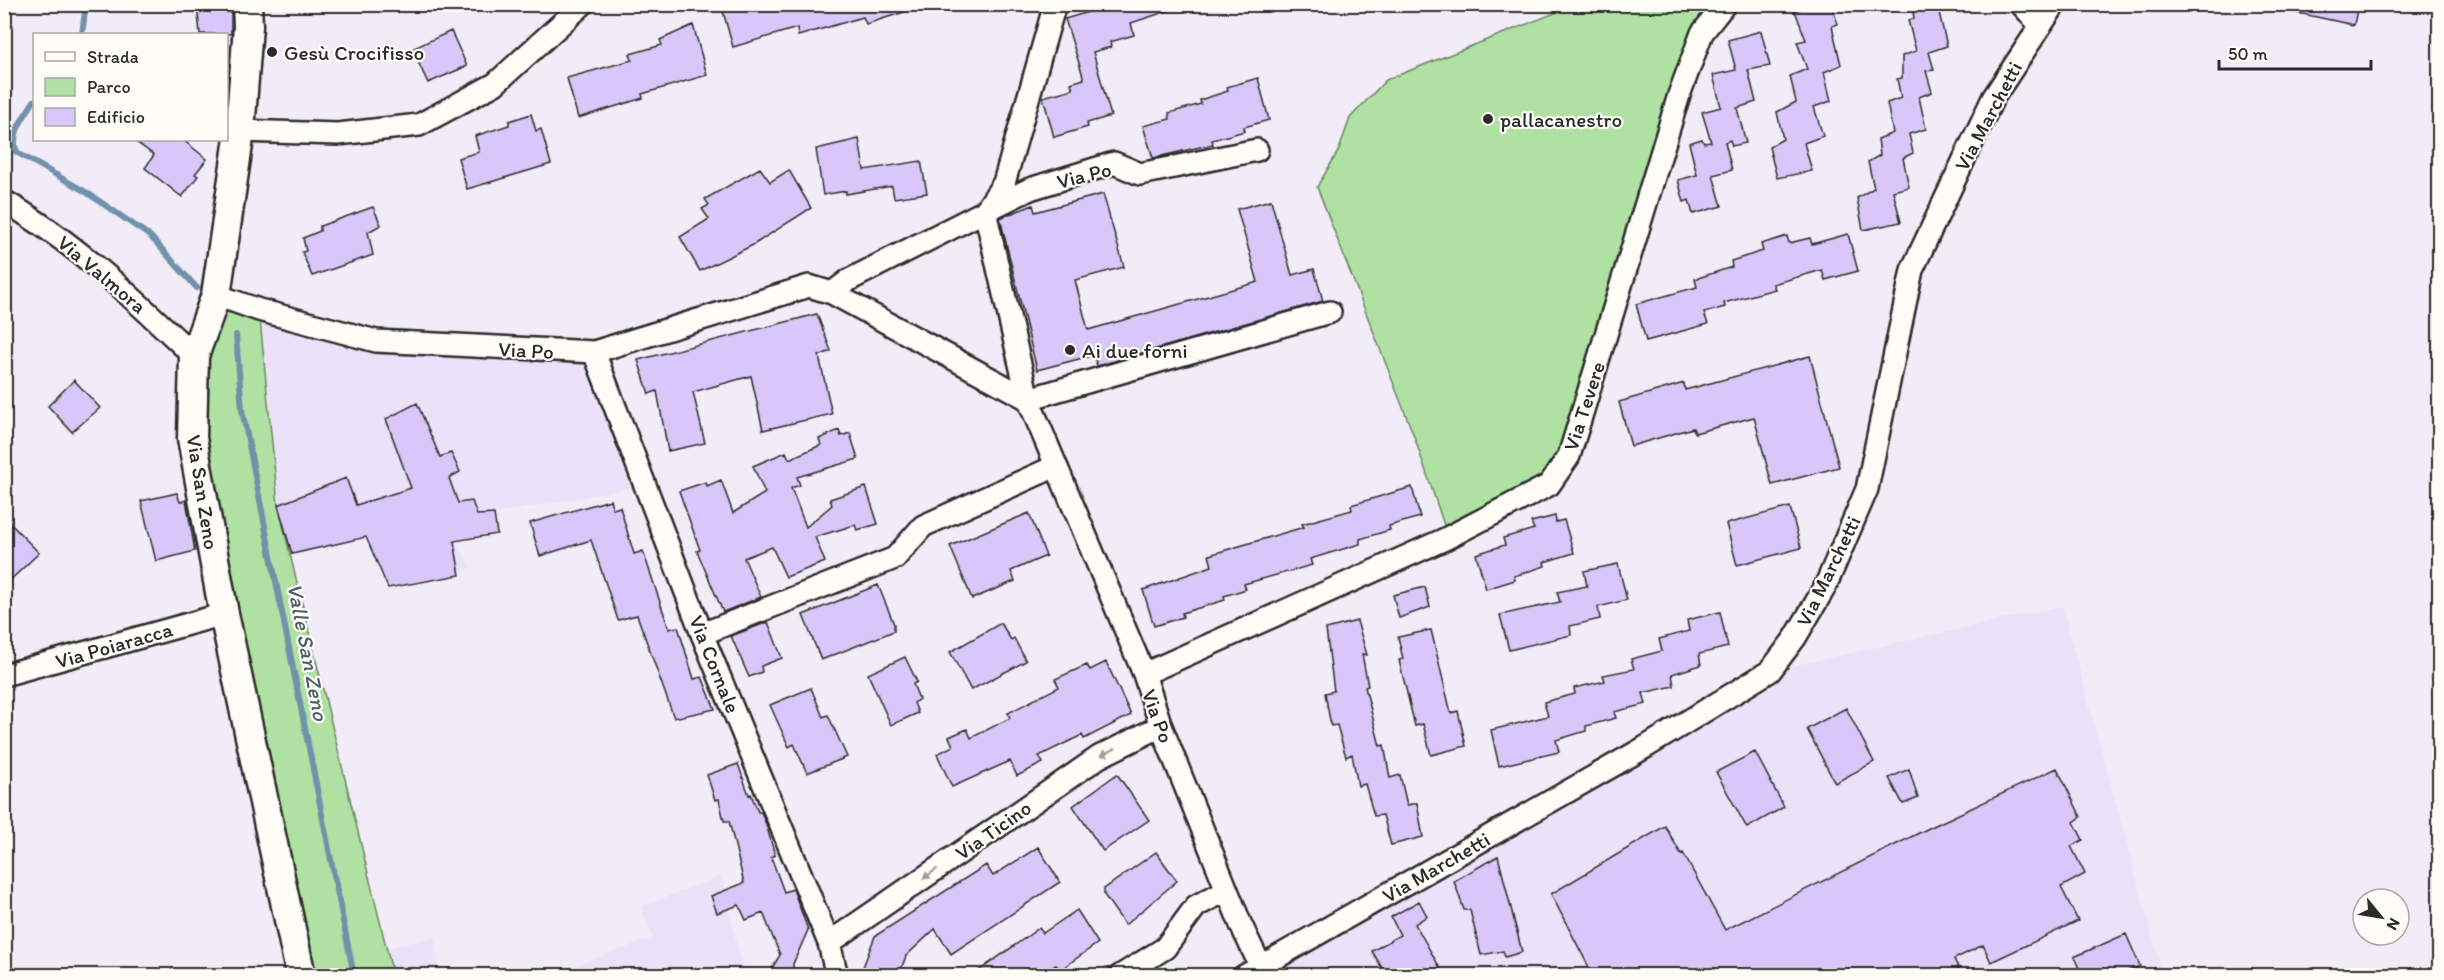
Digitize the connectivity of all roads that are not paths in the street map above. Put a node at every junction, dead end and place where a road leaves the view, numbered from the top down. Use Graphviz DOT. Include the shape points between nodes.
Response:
graph roads {
  1 [pos="246,4"];
  2 [pos="582,4"];
  3 [pos="1055,4"];
  4 [pos="1725,4"];
  5 [pos="2021,4"];
  6 [pos="2055,4"];
  7 [pos="2040,25"];
  8 [pos="240,131"];
  9 [pos="1257,150"];
  10 [pos="4,201"];
  11 [pos="985,211"];
  12 [pos="832,293"];
  13 [pos="216,295"];
  14 [pos="1330,312"];
  15 [pos="594,352"];
  16 [pos="194,356"];
  17 [pos="1028,399"];
  18 [pos="1056,466"];
  19 [pos="224,614"];
  20 [pos="702,634"];
  21 [pos="1144,674"];
  22 [pos="4,675"];
  23 [pos="1161,726"];
  24 [pos="1227,890"];
  25 [pos="829,943"];
  26 [pos="1252,970"];
  27 [pos="301,975"];
  28 [pos="837,975"];
  29 [pos="1120,975"];
  1 -- 8 [label="street, Via San Zeno" via="248,26"];
  2 -- 8 [label="street" via="495,84 419,125 338,134"];
  3 -- 11 [label="street, Via Po" via="1004,183"];
  4 -- 21 [label="street, Via Tevere" via="1702,33 1679,95 1569,456 1549,485 1445,538"];
  5 -- 7 [label="street"];
  6 -- 7 [label="street, Via Marchetti"];
  7 -- 26 [label="street, Via Marchetti" via="1993,98 1912,270 1867,489 1826,587 1770,671 1644,748"];
  8 -- 13 [label="street, Via San Zeno"];
  9 -- 11 [label="street, Via Po" via="1140,174 1114,163 1030,189"];
  10 -- 16 [label="street, Via Valmora" via="66,241 109,276"];
  11 -- 12 [label="street, Via Po" via="849,280"];
  11 -- 17 [label="street, Via Po"];
  12 -- 15 [label="street, Via Po" via="809,286"];
  12 -- 17 [label="street, Via Po"];
  13 -- 15 [label="street, Via Po" via="376,341"];
  13 -- 16 [label="street, Via San Zeno"];
  14 -- 17 [label="street"];
  15 -- 20 [label="street, Via Cornale"];
  16 -- 19 [label="street, Via San Zeno" via="192,438"];
  17 -- 18 [label="street, Via Po"];
  18 -- 20 [label="street" via="923,526 895,558"];
  18 -- 21 [label="street, Via Po"];
  19 -- 22 [label="street, Via Poiaracca"];
  19 -- 27 [label="street, Via San Zeno"];
  20 -- 25 [label="street, Via Cornale"];
  21 -- 23 [label="street, Via Po"];
  23 -- 24 [label="street, Via Po"];
  23 -- 25 [label="street, Via Ticino, one-way" via="1099,757"];
  24 -- 26 [label="street, Via Po"];
  24 -- 29 [label="street" via="1196,906 1165,948"];
  25 -- 28 [label="street, Via Cornale"];
}
